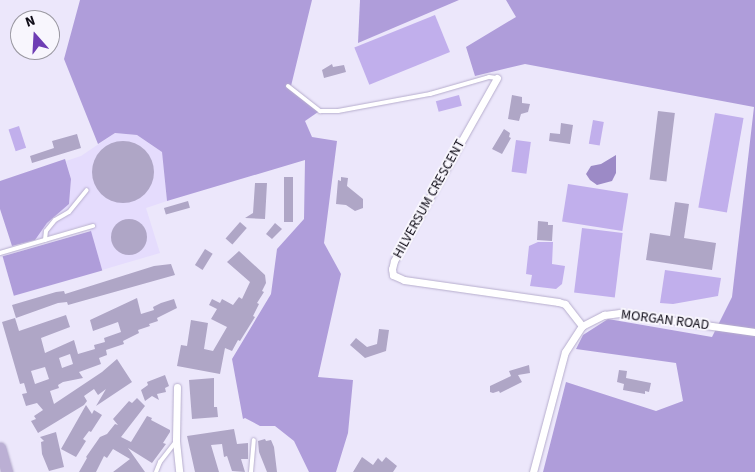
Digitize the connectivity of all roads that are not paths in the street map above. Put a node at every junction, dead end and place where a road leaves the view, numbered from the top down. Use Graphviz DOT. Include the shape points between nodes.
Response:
graph roads {
  1 [pos="497,78"];
  2 [pos="288,86"];
  3 [pos="87,190"];
  4 [pos="93,226"];
  5 [pos="45,240"];
  6 [pos="0,253"];
  7 [pos="582,326"];
  8 [pos="755,332"];
  9 [pos="177,387"];
  10 [pos="254,440"];
  11 [pos="176,441"];
  12 [pos="0,448"];
  13 [pos="7,472"];
  14 [pos="156,472"];
  15 [pos="179,472"];
  16 [pos="251,472"];
  17 [pos="533,472"];
  1 -- 2 [label="lane" via="489,77 430,94 338,111 320,111"];
  1 -- 7 [label="street, HILVERSUM CRESCENT" via="394,261 394,275 404,280 566,304"];
  3 -- 5 [label="lane" via="70,212 46,231"];
  4 -- 5 [label="lane"];
  5 -- 6 [label="lane"];
  7 -- 8 [label="street, MORGAN ROAD" via="604,315 620,313"];
  7 -- 17 [label="street" via="565,352"];
  9 -- 11 [label="street"];
  10 -- 16 [label="lane"];
  11 -- 14 [label="lane"];
  11 -- 15 [label="street"];
  12 -- 13 [label="main road"];
}
